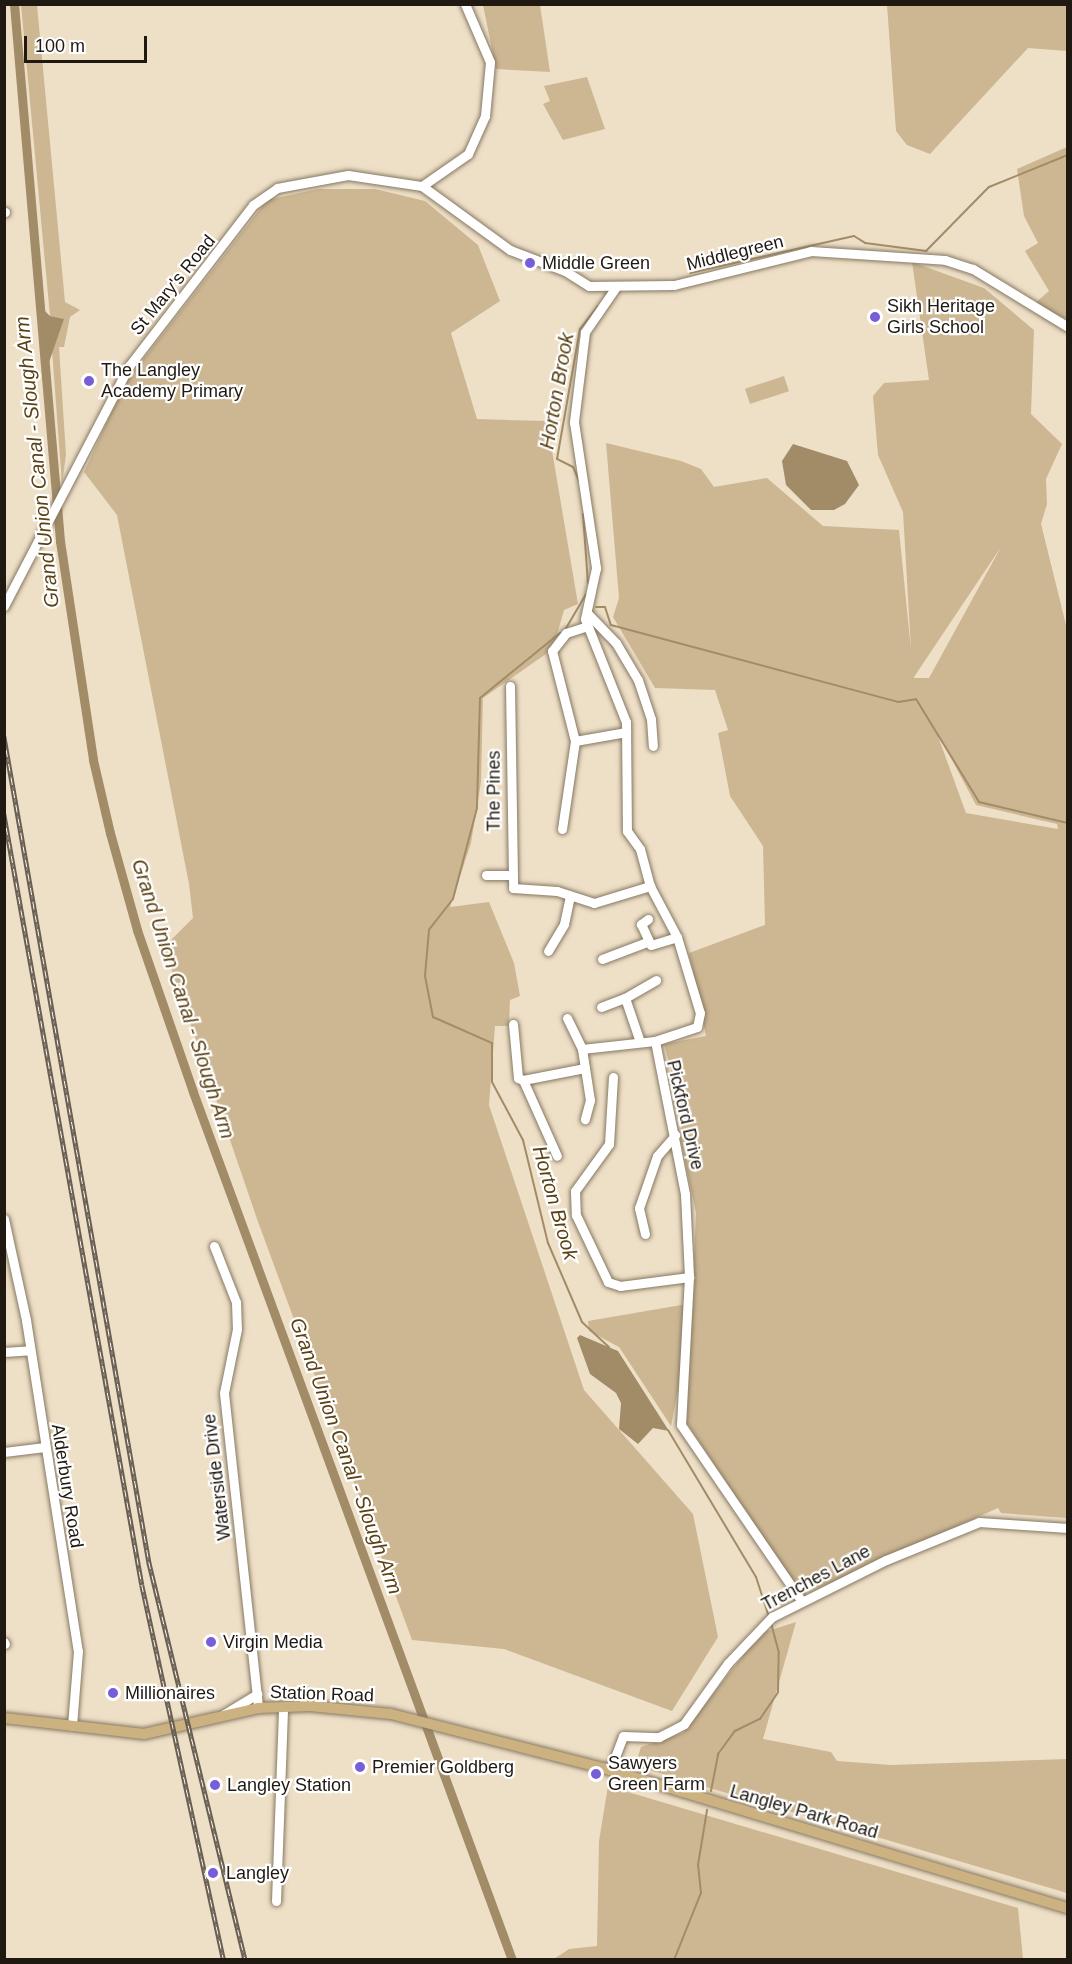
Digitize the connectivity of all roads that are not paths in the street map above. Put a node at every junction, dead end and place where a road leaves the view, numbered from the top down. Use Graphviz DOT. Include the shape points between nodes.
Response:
graph roads {
  1 [pos="465,4"];
  2 [pos="422,186"];
  3 [pos="616,287"];
  4 [pos="1068,327"];
  5 [pos="4,606"];
  6 [pos="586,619"];
  7 [pos="510,686"];
  8 [pos="626,732"];
  9 [pos="575,741"];
  10 [pos="653,746"];
  11 [pos="561,830"];
  12 [pos="486,874"];
  13 [pos="511,875"];
  14 [pos="650,886"];
  15 [pos="570,896"];
  16 [pos="648,919"];
  17 [pos="677,937"];
  18 [pos="647,942"];
  19 [pos="548,951"];
  20 [pos="602,959"];
  21 [pos="656,980"];
  22 [pos="625,998"];
  23 [pos="601,1008"];
  24 [pos="567,1018"];
  25 [pos="513,1024"];
  26 [pos="639,1039"];
  27 [pos="655,1041"];
  28 [pos="582,1049"];
  29 [pos="585,1068"];
  30 [pos="613,1077"];
  31 [pos="524,1080"];
  32 [pos="585,1119"];
  33 [pos="675,1135"];
  34 [pos="557,1156"];
  35 [pos="4,1220"];
  36 [pos="645,1234"];
  37 [pos="214,1246"];
  38 [pos="8,1253"];
  39 [pos="689,1277"];
  40 [pos="30,1350"];
  41 [pos="4,1352"];
  42 [pos="44,1447"];
  43 [pos="4,1452"];
  44 [pos="1068,1528"];
  45 [pos="802,1602"];
  46 [pos="257,1694"];
  47 [pos="283,1707"];
  48 [pos="258,1708"];
  49 [pos="224,1714"];
  50 [pos="391,1714"];
  51 [pos="4,1718"];
  52 [pos="72,1726"];
  53 [pos="610,1770"];
  54 [pos="276,1901"];
  55 [pos="1068,1908"];
  1 -- 2 [label="street" via="490,62 485,116 468,154"];
  2 -- 3 [label="street, Middlegreen" via="510,250 565,271 589,286"];
  2 -- 5 [label="street, St Mary's Road" via="348,176 277,188 262,196 129,366 44,536"];
  3 -- 4 [label="street, Middlegreen" via="674,285 811,251 930,258 973,268"];
  3 -- 6 [label="street" via="585,332 575,397 574,422 596,568"];
  6 -- 8 [label="street, Pickford Drive" via="626,722"];
  6 -- 9 [label="street" via="566,633 552,651"];
  6 -- 10 [label="street" via="616,643 638,680 651,719"];
  7 -- 13 [label="street, The Pines"];
  8 -- 9 [label="street"];
  8 -- 14 [label="street, Pickford Drive" via="627,831 645,860"];
  9 -- 11 [label="street"];
  12 -- 13 [label="street"];
  13 -- 15 [label="street, The Pines" via="518,891"];
  14 -- 15 [label="street" via="594,903"];
  14 -- 17 [label="street, Pickford Drive"];
  15 -- 19 [label="street" via="564,924"];
  16 -- 18 [label="street" via="641,924"];
  17 -- 18 [label="street" via="658,944"];
  17 -- 27 [label="street, Pickford Drive" via="700,1021 697,1027"];
  18 -- 20 [label="street"];
  21 -- 22 [label="street"];
  22 -- 23 [label="street"];
  22 -- 26 [label="street"];
  24 -- 28 [label="street"];
  25 -- 31 [label="street" via="518,1078"];
  26 -- 27 [label="street"];
  26 -- 28 [label="street"];
  27 -- 33 [label="street, Pickford Drive"];
  28 -- 29 [label="street"];
  29 -- 31 [label="street"];
  29 -- 32 [label="street" via="590,1100"];
  30 -- 39 [label="street" via="609,1144 575,1191 576,1215 608,1282 620,1286"];
  31 -- 34 [label="street"];
  33 -- 36 [label="street" via="657,1156 639,1208"];
  33 -- 39 [label="street, Pickford Drive" via="685,1194"];
  35 -- 38 [label="street, Alderbury Road"];
  37 -- 46 [label="street, Waterside Drive" via="236,1302 237,1329 224,1393"];
  38 -- 40 [label="street, Alderbury Road"];
  39 -- 45 [label="street, Pickford Drive" via="681,1425"];
  40 -- 41 [label="street"];
  40 -- 42 [label="street, Alderbury Road"];
  42 -- 43 [label="street"];
  42 -- 52 [label="street, Alderbury Road" via="78,1651"];
  44 -- 45 [label="street, Trenches Lane" via="980,1522 886,1560"];
  45 -- 53 [label="street, Trenches Lane" via="770,1618 684,1724 658,1737 623,1736"];
  46 -- 48 [label="street, Waterside Drive"];
  46 -- 49 [label="street"];
  47 -- 48 [label="main road, Station Road"];
  47 -- 50 [label="main road, Station Road"];
  47 -- 54 [label="street"];
  48 -- 49 [label="main road, Station Road"];
  49 -- 52 [label="main road, Station Road" via="144,1734"];
  50 -- 53 [label="main road, Langley Park Road" via="440,1723"];
  51 -- 52 [label="main road, Station Road"];
  53 -- 55 [label="main road, Langley Park Road"];
}
